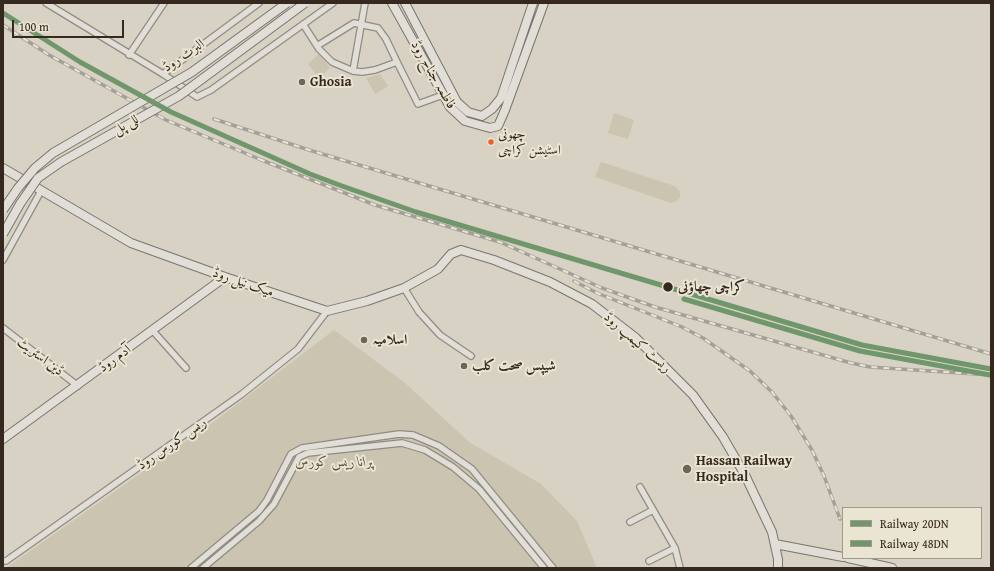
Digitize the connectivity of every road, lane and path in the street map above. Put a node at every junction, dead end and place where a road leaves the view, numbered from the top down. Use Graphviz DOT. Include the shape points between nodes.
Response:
graph roads {
  1 [pos="46,3"];
  2 [pos="164,3"];
  3 [pos="259,3"];
  4 [pos="287,3"];
  5 [pos="306,3"];
  6 [pos="333,3"];
  7 [pos="365,3"];
  8 [pos="392,3"];
  9 [pos="405,3"];
  10 [pos="533,3"];
  11 [pos="544,3"];
  12 [pos="56,5"];
  13 [pos="303,24"];
  14 [pos="361,25"];
  15 [pos="317,46"];
  16 [pos="130,55"];
  17 [pos="398,62"];
  18 [pos="352,71"];
  19 [pos="163,74"];
  20 [pos="444,95"];
  21 [pos="3,168"];
  22 [pos="41,190"];
  23 [pos="3,210"];
  24 [pos="3,234"];
  25 [pos="3,260"];
  26 [pos="225,277"];
  27 [pos="404,288"];
  28 [pos="327,311"];
  29 [pos="3,328"];
  30 [pos="153,331"];
  31 [pos="471,356"];
  32 [pos="186,368"];
  33 [pos="78,386"];
  34 [pos="3,439"];
  35 [pos="640,487"];
  36 [pos="653,510"];
  37 [pos="630,522"];
  38 [pos="775,544"];
  39 [pos="674,548"];
  40 [pos="842,557"];
  41 [pos="852,559"];
  42 [pos="649,560"];
  43 [pos="3,561"];
  44 [pos="191,568"];
  45 [pos="203,568"];
  46 [pos="544,568"];
  47 [pos="553,568"];
  48 [pos="680,568"];
  49 [pos="778,568"];
  50 [pos="892,568"];
  1 -- 12 [label="street, البرٹ روڈ"];
  2 -- 16 [label="street"];
  3 -- 19 [label="street, البرٹ روڈ"];
  4 -- 23 [label="street, للی پل, bridge" via="192,72 53,153 35,168"];
  5 -- 24 [label="street, للی پل, bridge" via="179,96 68,158 38,178"];
  6 -- 13 [label="street"];
  7 -- 14 [label="street"];
  8 -- 20 [label="street, فاطمہ جناح روڈ"];
  9 -- 10 [label="street, فاطمہ جناح روڈ" via="457,102 474,115 482,116 501,98"];
  11 -- 20 [label="street, فاطمہ جناح روڈ" via="498,126 490,128 465,121 450,107"];
  12 -- 16 [label="street, البرٹ روڈ"];
  13 -- 15 [label="street"];
  13 -- 19 [label="street" via="201,96 197,97"];
  14 -- 15 [label="street" via="354,23"];
  14 -- 17 [label="street" via="378,28"];
  14 -- 18 [label="street"];
  15 -- 18 [label="street" via="332,62"];
  16 -- 19 [label="street, البرٹ روڈ"];
  17 -- 18 [label="street" via="375,70"];
  17 -- 20 [label="street" via="418,104"];
  21 -- 22 [label="street, میک نیل روڈ"];
  22 -- 25 [label="street"];
  22 -- 26 [label="street, میک نیل روڈ" via="131,243"];
  26 -- 28 [label="street, میک نیل روڈ"];
  26 -- 30 [label="street, آدم روڈ"];
  27 -- 28 [label="street"];
  27 -- 31 [label="street" via="419,312 440,334"];
  27 -- 38 [label="street, ریسٹ کیمپ روڈ" via="438,269 451,254 461,250 550,282 592,304 636,338 693,395 723,437 745,475 772,532"];
  28 -- 43 [label="street, ریس کورس روڈ" via="298,349 242,394"];
  29 -- 33 [label="street, ڈین اسٹریٹ"];
  30 -- 32 [label="street"];
  30 -- 33 [label="street, آدم روڈ"];
  33 -- 34 [label="street, آدم روڈ"];
  35 -- 36 [label="street"];
  36 -- 37 [label="street"];
  36 -- 39 [label="street"];
  38 -- 40 [label="street"];
  38 -- 49 [label="street, ریسٹ کیمپ روڈ"];
  39 -- 42 [label="street"];
  39 -- 48 [label="street"];
  41 -- 50 [label="street"];
  44 -- 47 [label="street" via="259,511 291,454 302,448 399,434 413,435 439,446 472,469"];
  45 -- 46 [label="street" via="259,522 274,504 299,456 402,443 425,450 474,484"];
}
